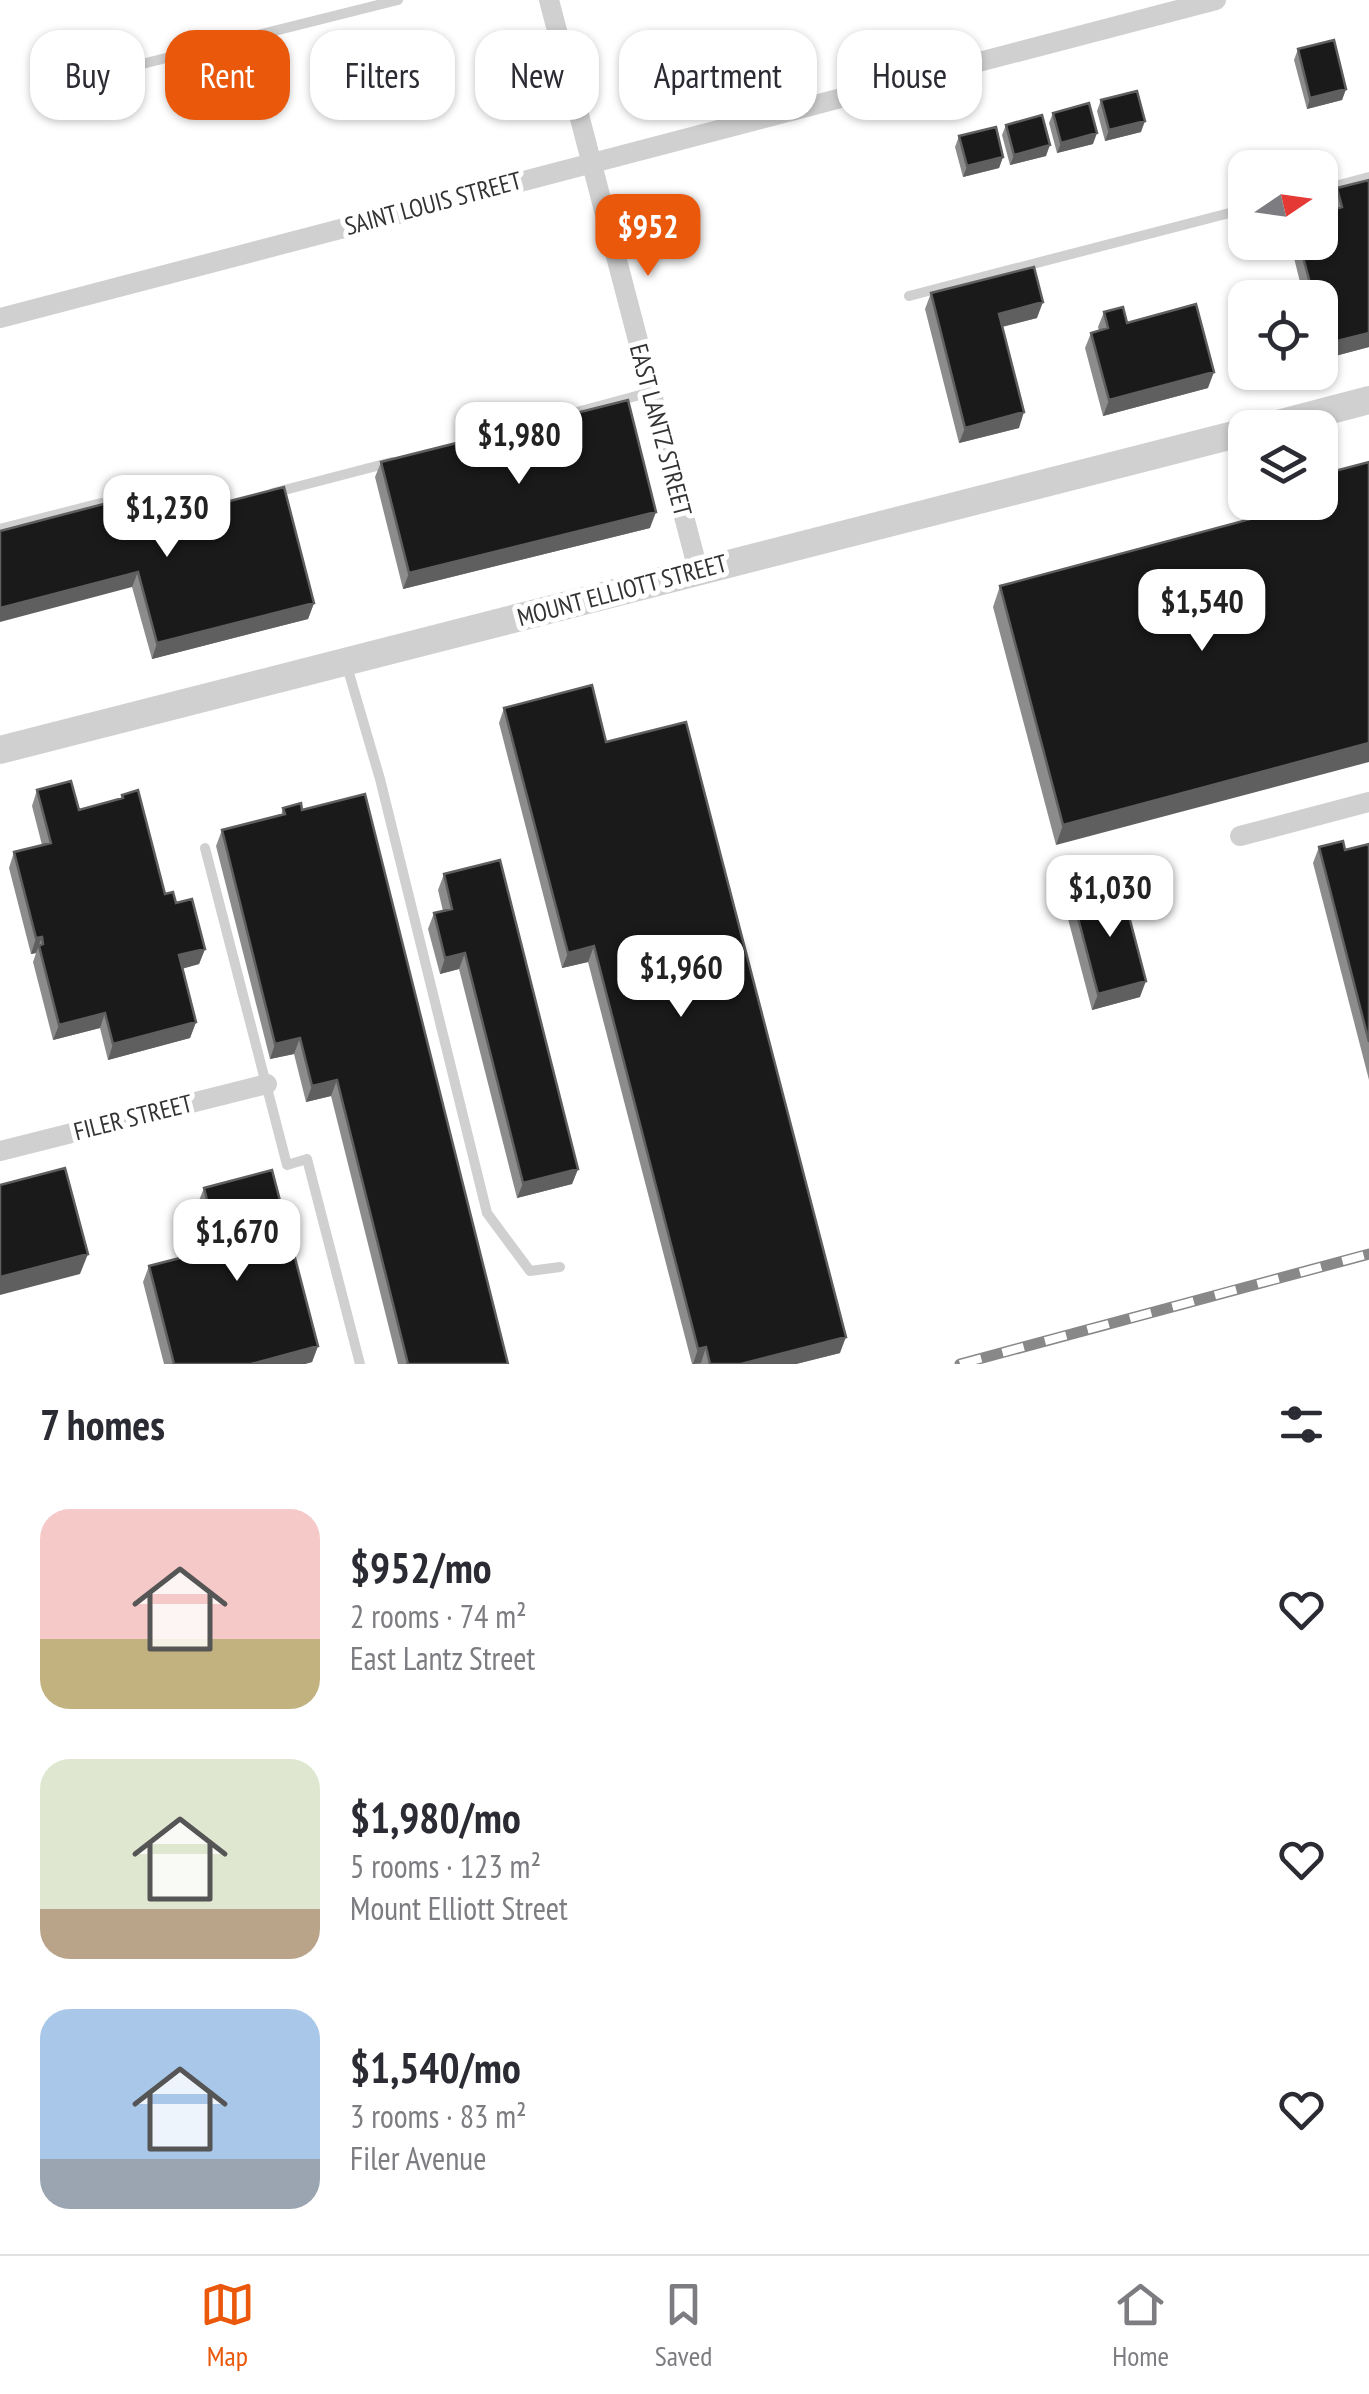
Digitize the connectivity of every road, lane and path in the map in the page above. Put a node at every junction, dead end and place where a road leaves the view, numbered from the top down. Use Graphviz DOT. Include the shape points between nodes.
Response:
graph roads {
  1 [pos="398,0"];
  2 [pos="549,0"];
  3 [pos="1216,0"];
  4 [pos="145,63"];
  5 [pos="591,162"];
  6 [pos="1369,177"];
  7 [pos="1338,185"];
  8 [pos="1228,213"];
  9 [pos="909,296"];
  10 [pos="0,318"];
  11 [pos="651,392"];
  12 [pos="1369,400"];
  13 [pos="1331,410"];
  14 [pos="517,428"];
  15 [pos="1228,436"];
  16 [pos="406,458"];
  17 [pos="258,497"];
  18 [pos="184,514"];
  19 [pos="0,529"];
  20 [pos="698,570"];
  21 [pos="346,662"];
  22 [pos="0,750"];
  23 [pos="1369,802"];
  24 [pos="1240,836"];
  25 [pos="206,848"];
  26 [pos="267,1084"];
  27 [pos="0,1151"];
  28 [pos="560,1268"];
  29 [pos="360,1364"];
  1 -- 4 [label="lane"];
  2 -- 5 [label="street, EAST LANTZ STREET"];
  3 -- 5 [label="street, SAINT LOUIS STREET"];
  5 -- 10 [label="street, SAINT LOUIS STREET"];
  5 -- 11 [label="street, EAST LANTZ STREET"];
  6 -- 7 [label="lane"];
  8 -- 9 [label="lane"];
  11 -- 14 [label="lane"];
  11 -- 20 [label="street, EAST LANTZ STREET"];
  12 -- 13 [label="street"];
  15 -- 20 [label="street, MOUNT ELLIOTT STREET"];
  16 -- 17 [label="lane"];
  18 -- 19 [label="lane" via="165,518 102,503"];
  20 -- 21 [label="street, MOUNT ELLIOTT STREET"];
  21 -- 22 [label="street, MOUNT ELLIOTT STREET"];
  21 -- 28 [label="lane" via="487,1213 530,1272"];
  23 -- 24 [label="street"];
  25 -- 26 [label="lane"];
  26 -- 27 [label="street, FILER STREET"];
  26 -- 29 [label="lane" via="287,1165 307,1159"];
}
